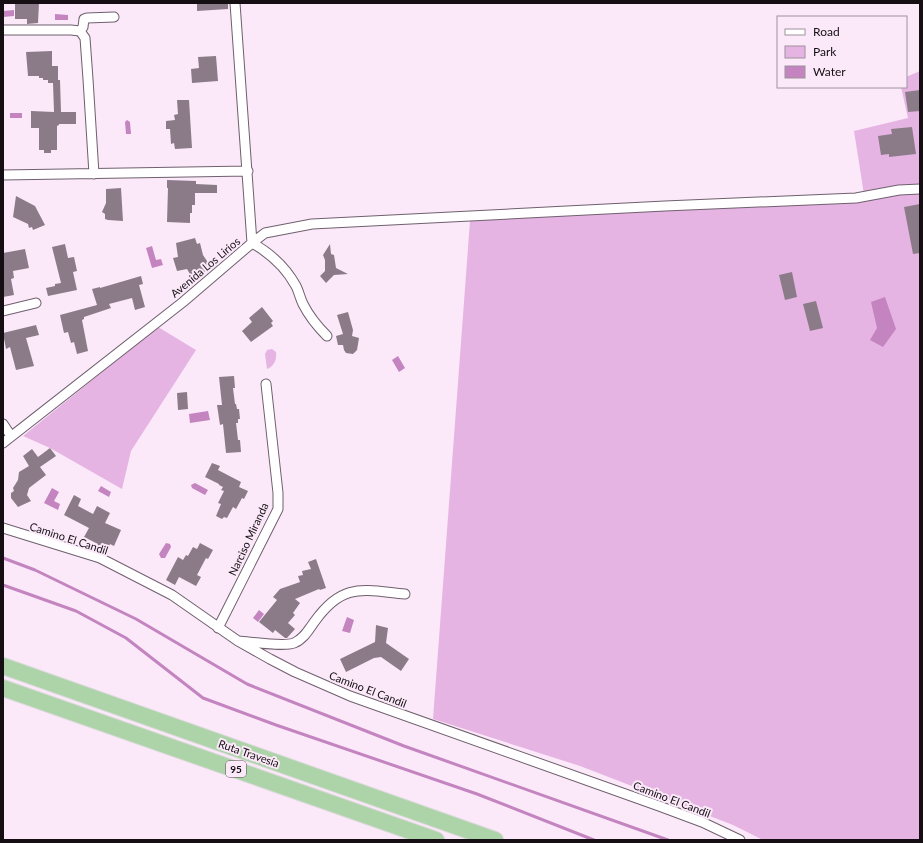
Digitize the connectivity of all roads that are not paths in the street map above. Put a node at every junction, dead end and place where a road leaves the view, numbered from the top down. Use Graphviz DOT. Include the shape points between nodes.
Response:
graph roads {
  1 [pos="235,3"];
  2 [pos="114,17"];
  3 [pos="3,30"];
  4 [pos="80,31"];
  5 [pos="248,171"];
  6 [pos="94,174"];
  7 [pos="3,175"];
  8 [pos="920,189"];
  9 [pos="252,243"];
  10 [pos="36,303"];
  11 [pos="3,311"];
  12 [pos="327,336"];
  13 [pos="266,384"];
  14 [pos="3,424"];
  15 [pos="11,436"];
  16 [pos="3,443"];
  17 [pos="3,528"];
  18 [pos="405,594"];
  19 [pos="218,628"];
  20 [pos="238,641"];
  21 [pos="3,666"];
  22 [pos="3,688"];
  23 [pos="436,840"];
  24 [pos="496,840"];
  25 [pos="740,840"];
  1 -- 5 [label="street, Avenida Los Lirios"];
  2 -- 4 [label="street" via="84,19"];
  3 -- 4 [label="street"];
  4 -- 6 [label="street" via="85,38 88,68"];
  5 -- 6 [label="street"];
  5 -- 9 [label="street, Avenida Los Lirios"];
  6 -- 7 [label="street"];
  8 -- 9 [label="street" via="856,198 312,224 265,233"];
  9 -- 12 [label="street" via="267,252 288,275 296,285 316,326"];
  9 -- 15 [label="street, Avenida Los Lirios" via="183,302"];
  10 -- 11 [label="street"];
  13 -- 19 [label="street, Narciso Miranda" via="278,509"];
  14 -- 15 [label="street"];
  15 -- 16 [label="street, Avenida Los Lirios"];
  17 -- 19 [label="street, Camino El Candil" via="100,558 172,595"];
  18 -- 20 [label="street" via="352,591 338,597 326,607 304,636 296,642 286,645"];
  19 -- 20 [label="street, Camino El Candil"];
  20 -- 25 [label="street, Camino El Candil" via="295,672 350,696 659,806"];
  21 -- 24 [label="highway, Ruta Travesía / 95"];
  22 -- 23 [label="highway, Ruta Travesía / 95"];
}
